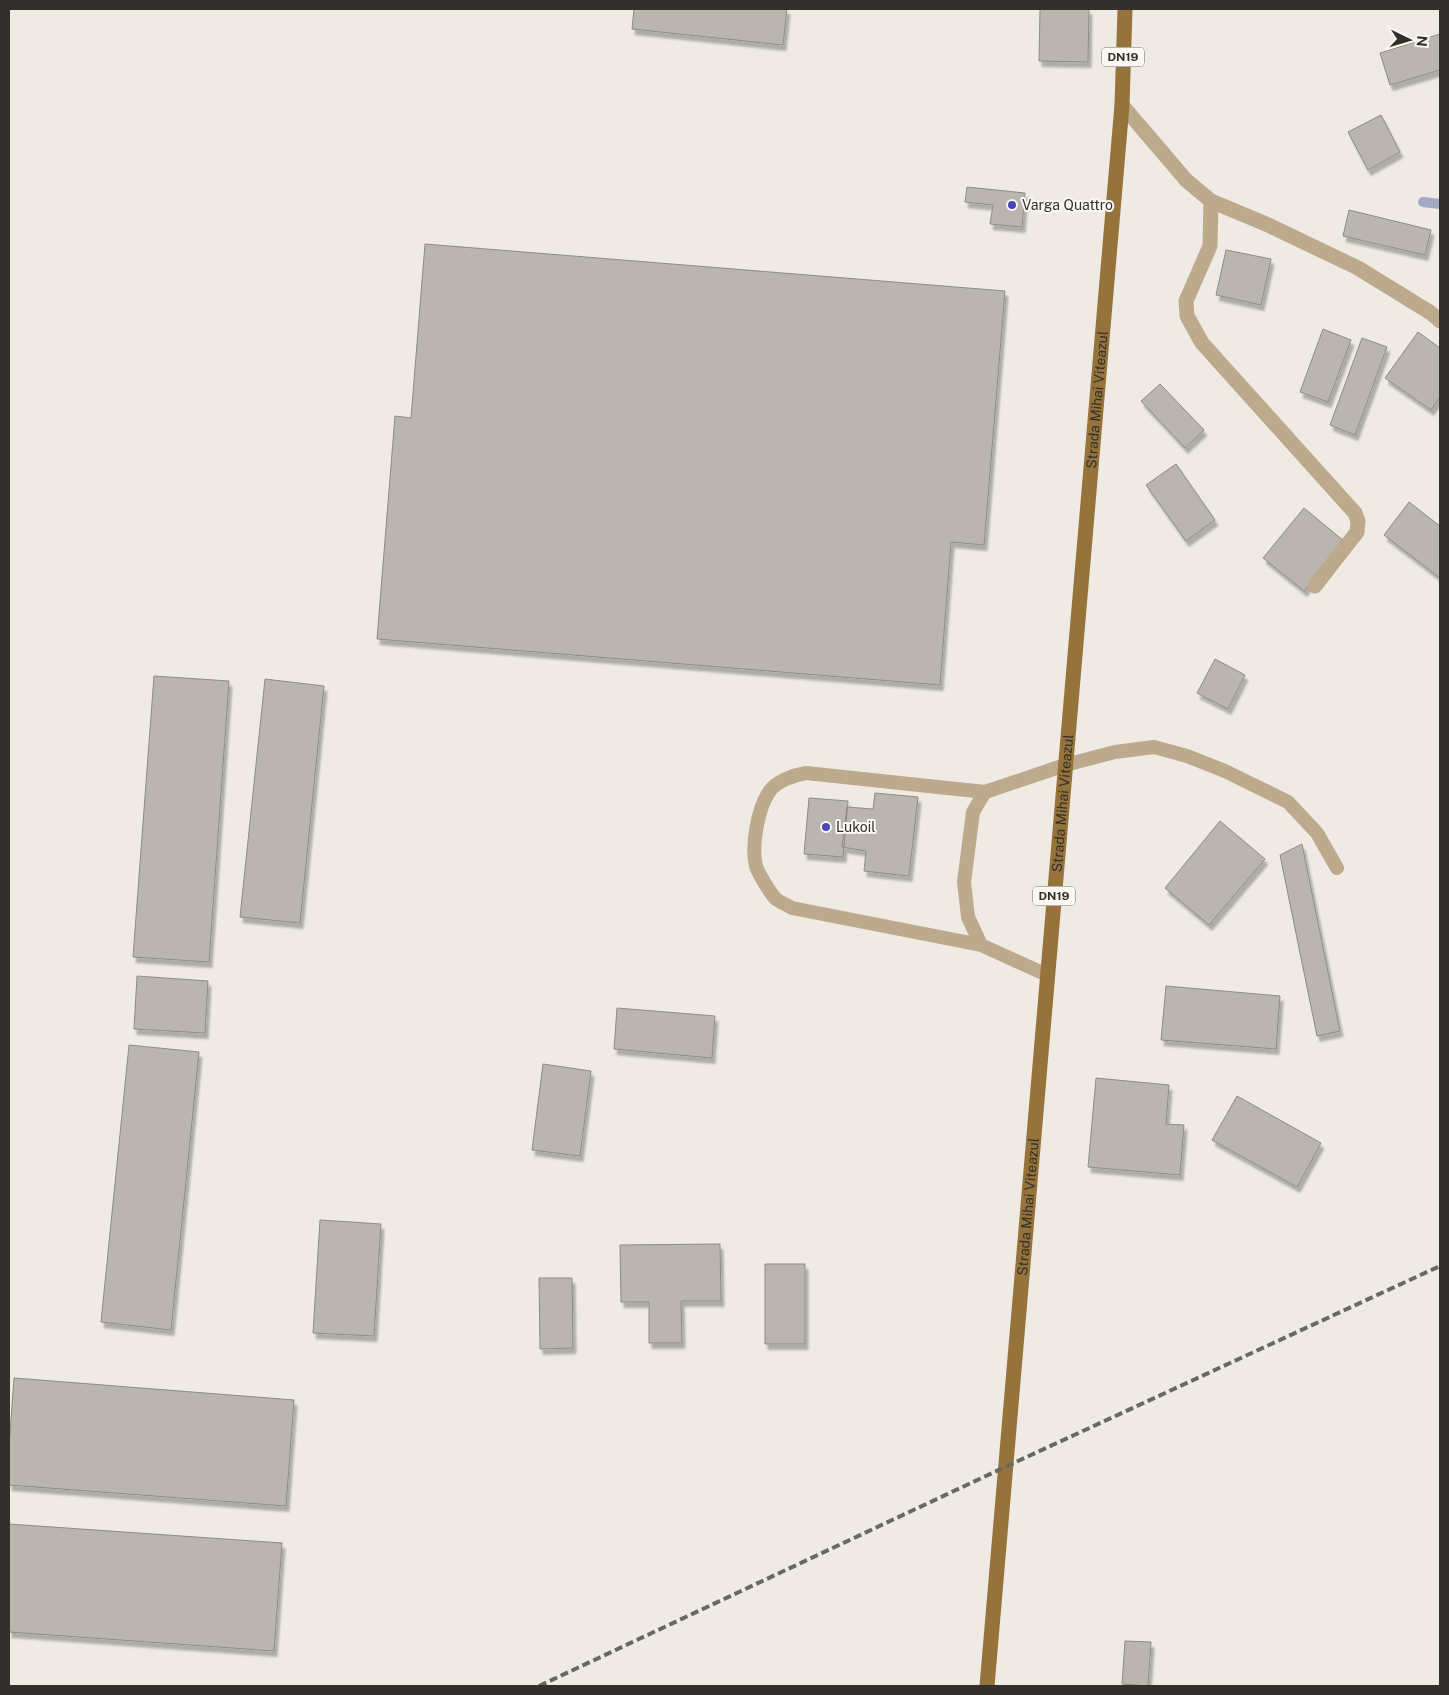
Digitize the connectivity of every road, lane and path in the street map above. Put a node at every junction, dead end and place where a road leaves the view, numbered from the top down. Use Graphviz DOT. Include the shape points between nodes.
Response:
graph roads {
  1 [pos="1125,9"];
  2 [pos="1122,105"];
  3 [pos="1211,201"];
  4 [pos="1440,321"];
  5 [pos="1315,586"];
  6 [pos="1065,765"];
  7 [pos="985,792"];
  8 [pos="1337,868"];
  9 [pos="981,945"];
  10 [pos="1047,975"];
  11 [pos="986,1686"];
  1 -- 2 [label="main road, Strada Mihai Viteazul / DN19"];
  2 -- 3 [label="street" via="1186,180"];
  2 -- 6 [label="main road, Strada Mihai Viteazul / DN19"];
  3 -- 4 [label="street" via="1358,268"];
  3 -- 5 [label="street" via="1210,246 1186,302 1187,316 1202,343 1355,513 1358,521 1357,532"];
  6 -- 7 [label="lane"];
  6 -- 8 [label="lane" via="1116,752 1154,747 1187,756 1288,802 1317,833"];
  6 -- 10 [label="main road, Strada Mihai Viteazul / DN19"];
  7 -- 9 [label="lane" via="973,812 964,882 968,917"];
  7 -- 9 [label="lane" via="806,773 791,776 770,790 758,813 755,839 756,866 763,880 776,898 792,908"];
  9 -- 10 [label="lane"];
  10 -- 11 [label="main road, Strada Mihai Viteazul / DN19"];
}
